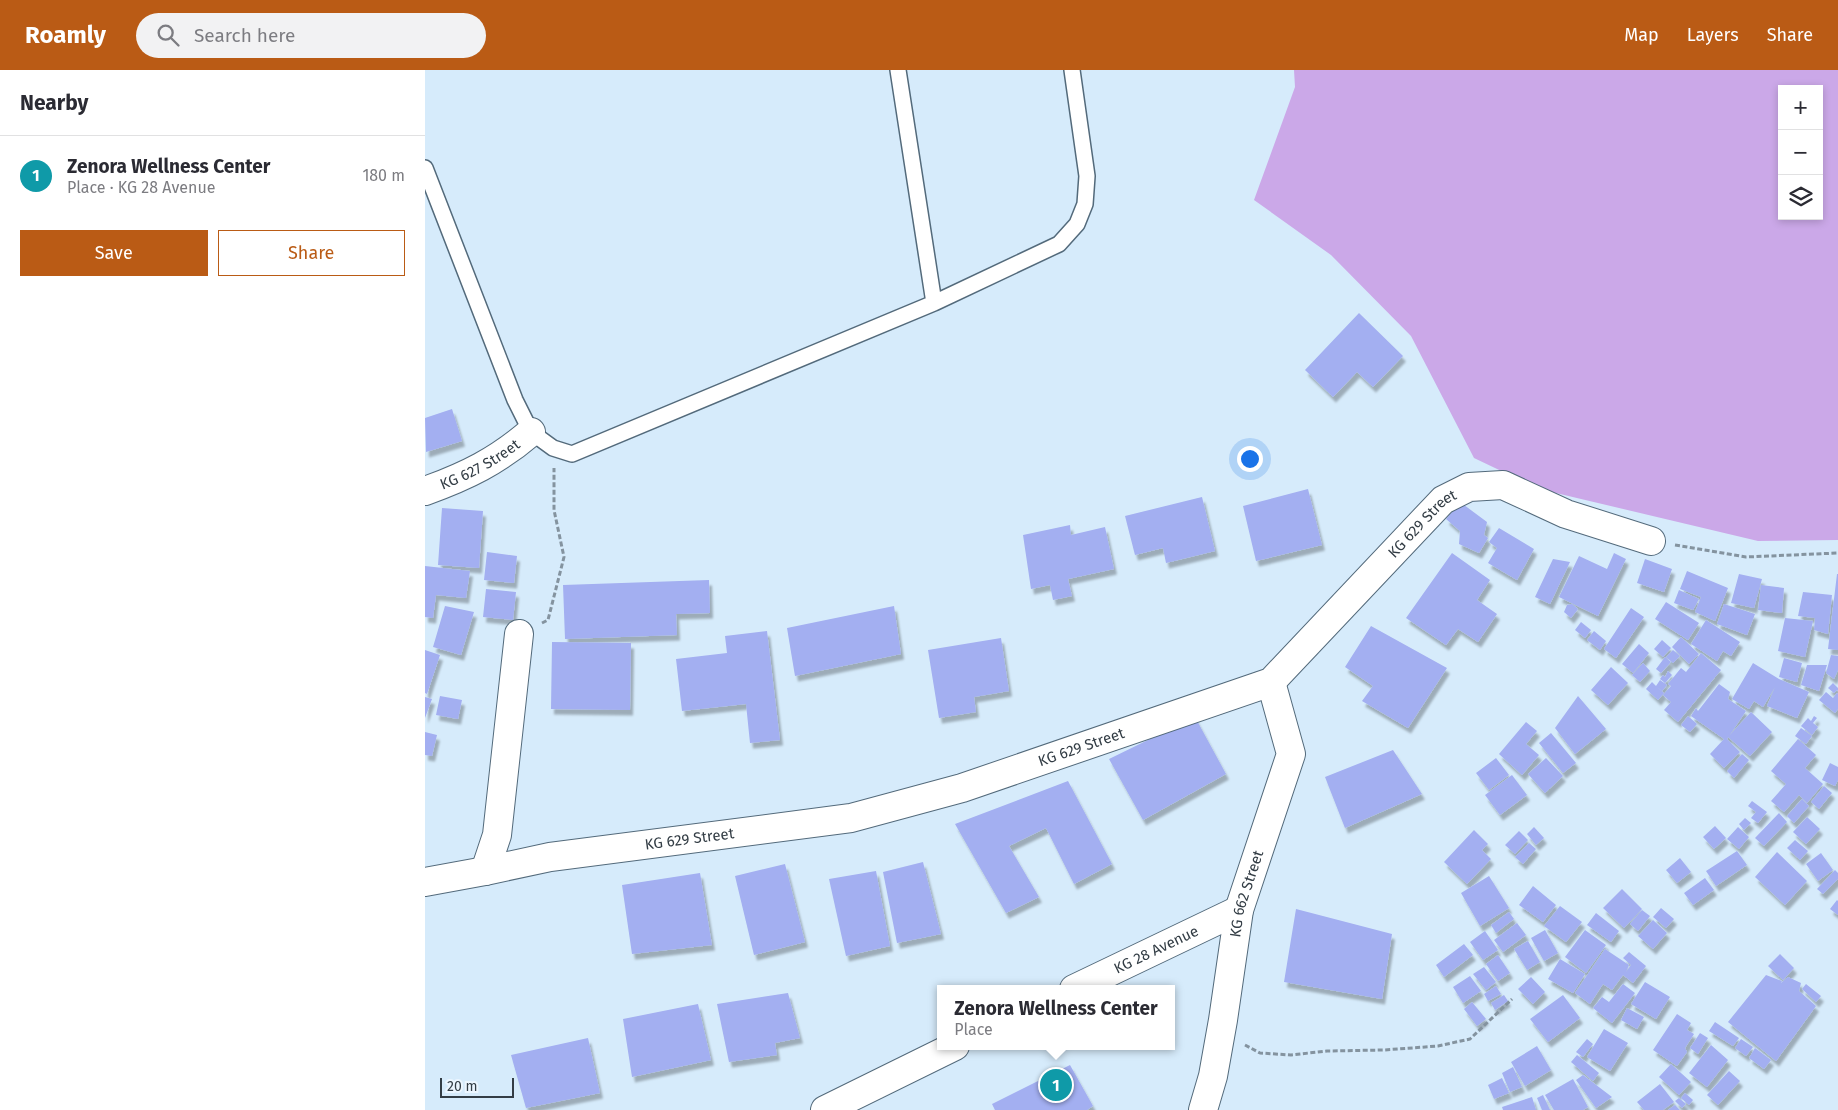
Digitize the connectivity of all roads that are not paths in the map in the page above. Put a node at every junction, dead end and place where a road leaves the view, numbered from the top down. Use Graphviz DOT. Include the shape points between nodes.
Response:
graph roads {
  1 [pos="898,70"];
  2 [pos="1072,70"];
  3 [pos="425,168"];
  4 [pos="935,303"];
  5 [pos="542,440"];
  6 [pos="425,491"];
  7 [pos="1651,541"];
  8 [pos="519,634"];
  9 [pos="1271,682"];
  10 [pos="485,871"];
  11 [pos="425,882"];
  12 [pos="1239,910"];
  13 [pos="1082,985"];
  14 [pos="947,1050"];
  15 [pos="825,1110"];
  16 [pos="1203,1110"];
  1 -- 4 [label="lane"];
  2 -- 4 [label="lane" via="1087,176 1085,204 1077,224 1059,244"];
  3 -- 5 [label="lane" via="515,400"];
  4 -- 5 [label="lane" via="572,454"];
  5 -- 6 [label="street, KG 627 Street"];
  7 -- 9 [label="street, KG 629 Street" via="1566,514 1503,485 1469,487 1443,500"];
  8 -- 10 [label="street" via="497,835"];
  9 -- 10 [label="street, KG 629 Street" via="962,788 851,818 550,857"];
  9 -- 12 [label="street, KG 662 Street" via="1291,754"];
  10 -- 11 [label="street, KG 629 Street"];
  12 -- 13 [label="street, KG 28 Avenue"];
  12 -- 16 [label="street, KG 662 Street" via="1213,1076"];
  14 -- 15 [label="street"];
}
